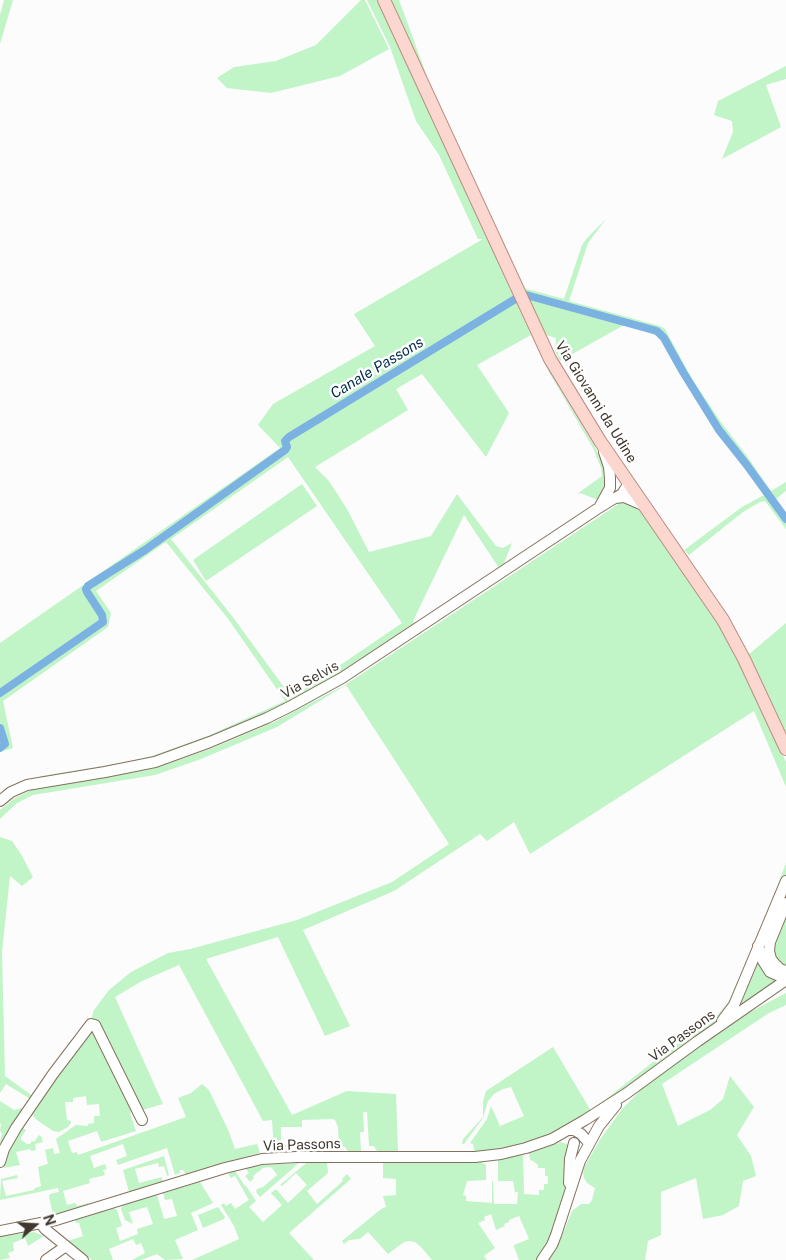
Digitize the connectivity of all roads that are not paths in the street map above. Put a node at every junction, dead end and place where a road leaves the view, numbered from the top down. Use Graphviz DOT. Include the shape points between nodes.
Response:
graph roads {
  1 [pos="384,0"];
  2 [pos="600,441"];
  3 [pos="629,483"];
  4 [pos="610,488"];
  5 [pos="616,498"];
  6 [pos="600,506"];
  7 [pos="646,507"];
  8 [pos="786,749"];
  9 [pos="0,801"];
  10 [pos="786,881"];
  11 [pos="786,903"];
  12 [pos="758,946"];
  13 [pos="786,971"];
  14 [pos="786,980"];
  15 [pos="786,986"];
  16 [pos="764,995"];
  17 [pos="718,1026"];
  18 [pos="627,1093"];
  19 [pos="142,1120"];
  20 [pos="568,1130"];
  21 [pos="552,1139"];
  22 [pos="574,1143"];
  23 [pos="589,1143"];
  24 [pos="0,1162"];
  25 [pos="569,1191"];
  26 [pos="41,1224"];
  27 [pos="0,1231"];
  28 [pos="66,1246"];
  29 [pos="46,1260"];
  30 [pos="83,1260"];
  31 [pos="542,1260"];
  1 -- 2 [label="main road, Via Giovanni da Udine" via="550,359"];
  2 -- 3 [label="main road, Via Giovanni da Udine"];
  2 -- 4 [label="street" via="609,467"];
  3 -- 4 [label="street" via="619,483"];
  3 -- 5 [label="street, Via Selvis"];
  3 -- 7 [label="main road, Via Giovanni da Udine"];
  4 -- 6 [label="street, Via Selvis"];
  5 -- 6 [label="street, Via Selvis"];
  5 -- 7 [label="street" via="632,499"];
  6 -- 9 [label="street, Via Selvis" via="342,678 267,718 155,762 27,785"];
  7 -- 8 [label="main road, Via Giovanni da Udine" via="723,620"];
  10 -- 12 [label="street"];
  11 -- 13 [label="street" via="769,951 771,960"];
  12 -- 14 [label="street" via="770,972"];
  12 -- 17 [label="street" via="734,1005"];
  14 -- 16 [label="street, Via Passons"];
  15 -- 16 [label="street"];
  16 -- 17 [label="street, Via Passons"];
  17 -- 18 [label="street, Via Passons"];
  18 -- 20 [label="street, Via Passons"];
  18 -- 23 [label="street"];
  19 -- 24 [label="street" via="95,1025 90,1024 16,1128"];
  20 -- 21 [label="street, Via Passons"];
  20 -- 23 [label="street" via="581,1134"];
  21 -- 22 [label="street, Via Passons"];
  21 -- 26 [label="street, Via Passons" via="501,1154 475,1157 262,1159"];
  22 -- 23 [label="street, Via Passons"];
  22 -- 25 [label="street"];
  23 -- 25 [label="street"];
  25 -- 31 [label="street" via="556,1235"];
  26 -- 27 [label="street, Via Passons"];
  26 -- 28 [label="street"];
  28 -- 29 [label="street"];
  28 -- 30 [label="street"];
}
